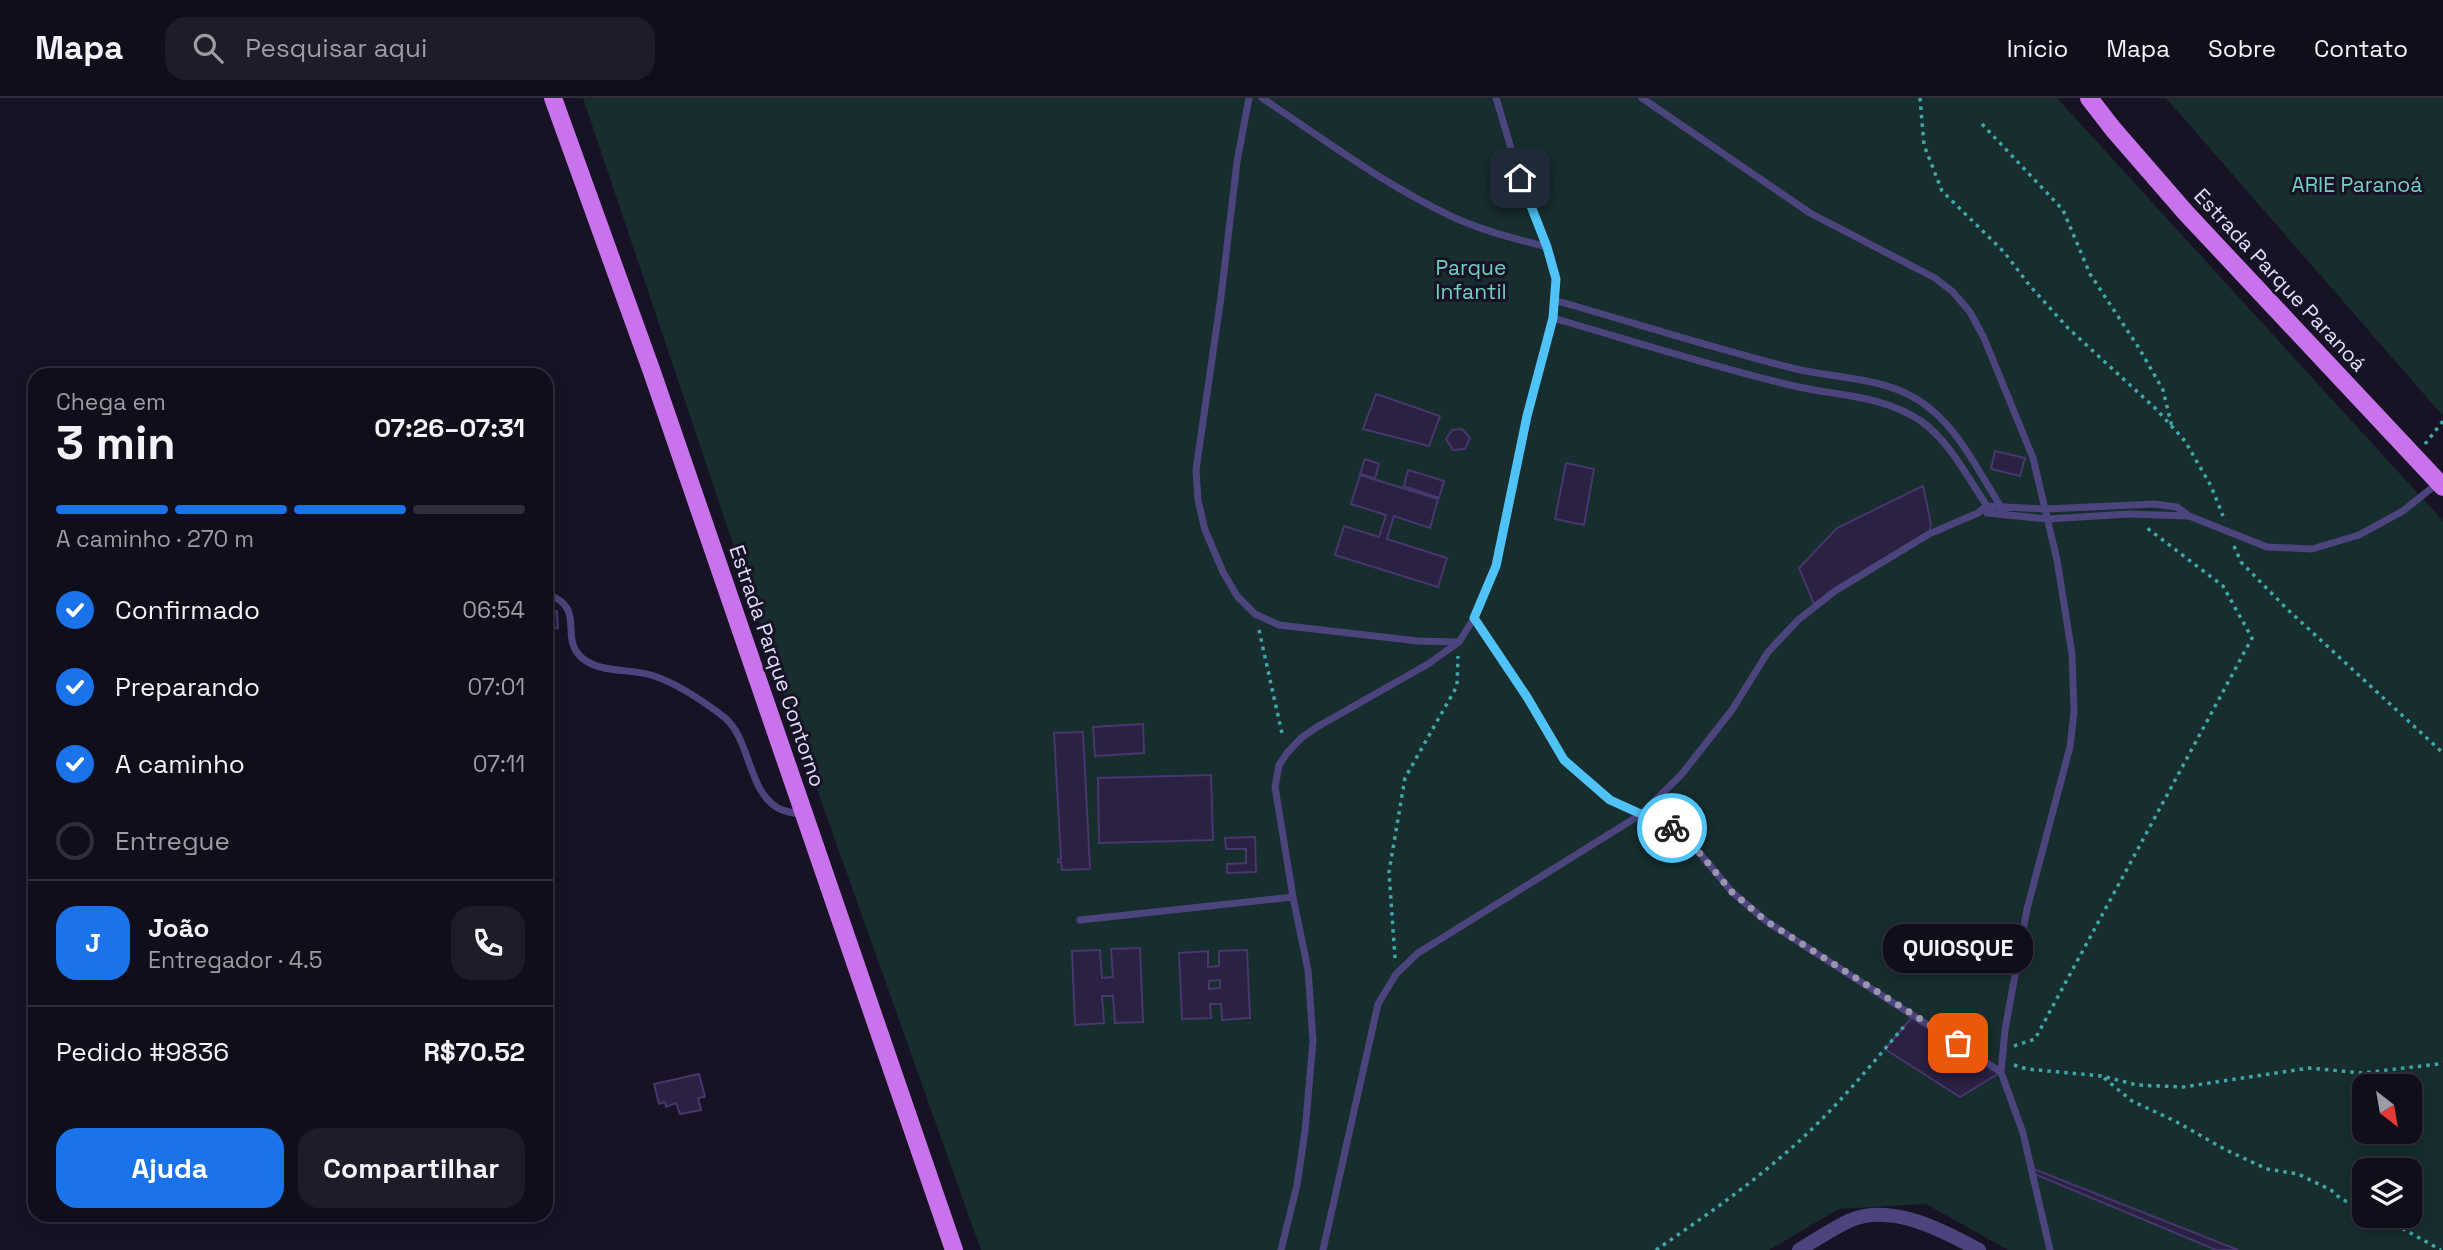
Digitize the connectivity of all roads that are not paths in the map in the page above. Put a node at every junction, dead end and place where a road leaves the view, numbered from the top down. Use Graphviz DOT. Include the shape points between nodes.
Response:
graph roads {
  1 [pos="553,98"];
  2 [pos="1249,98"];
  3 [pos="1262,98"];
  4 [pos="1496,98"];
  5 [pos="1642,98"];
  6 [pos="2089,98"];
  7 [pos="1547,247"];
  8 [pos="1554,300"];
  9 [pos="1553,318"];
  10 [pos="1971,460"];
  11 [pos="1961,467"];
  12 [pos="2441,485"];
  13 [pos="1986,506"];
  14 [pos="2000,506"];
  15 [pos="2046,509"];
  16 [pos="1978,513"];
  17 [pos="1992,513"];
  18 [pos="2006,515"];
  19 [pos="2189,516"];
  20 [pos="2048,519"];
  21 [pos="553,596"];
  22 [pos="1474,618"];
  23 [pos="1459,642"];
  24 [pos="804,815"];
  25 [pos="1640,815"];
  26 [pos="1293,897"];
  27 [pos="1080,920"];
  28 [pos="2001,1072"];
  29 [pos="954,1250"];
  30 [pos="1281,1250"];
  31 [pos="1323,1250"];
  32 [pos="1799,1250"];
  33 [pos="1979,1250"];
  34 [pos="2049,1250"];
  1 -- 24 [label="main road, Estrada Parque Contorno"];
  2 -- 23 [label="lane" via="1196,470 1205,530 1237,596 1255,614 1279,625"];
  3 -- 7 [label="lane" via="1410,195 1496,234"];
  4 -- 7 [label="lane"];
  5 -- 15 [label="lane" via="1810,213 1935,278 1953,292 1970,312 2001,375 2033,458"];
  6 -- 12 [label="main road, Estrada Parque Paranoá" via="2186,213"];
  7 -- 8 [label="lane" via="1556,279"];
  8 -- 9 [label="lane"];
  8 -- 10 [label="lane" via="1799,369 1897,389 1943,420"];
  9 -- 11 [label="lane" via="1796,386 1892,406 1921,421"];
  9 -- 22 [label="lane" via="1496,566"];
  10 -- 11 [label="lane"];
  10 -- 14 [label="lane"];
  11 -- 13 [label="lane"];
  12 -- 19 [label="lane" via="2359,535 2312,549 2267,547"];
  13 -- 14 [label="lane"];
  13 -- 16 [label="lane"];
  13 -- 17 [label="lane"];
  14 -- 15 [label="lane"];
  14 -- 18 [label="lane"];
  15 -- 19 [label="lane" via="2154,504 2177,507"];
  15 -- 20 [label="lane"];
  16 -- 17 [label="lane"];
  16 -- 25 [label="lane" via="1929,534 1835,591 1798,620 1768,652 1732,710 1681,775"];
  17 -- 18 [label="lane"];
  18 -- 20 [label="lane"];
  19 -- 20 [label="lane"];
  20 -- 28 [label="lane" via="2072,654 2074,712 2070,747 2027,909"];
  21 -- 24 [label="lane" via="571,614 572,642 581,658 599,667 654,676 695,696 727,719 741,738 764,794 778,808"];
  22 -- 23 [label="lane"];
  22 -- 25 [label="lane" via="1564,760 1610,800"];
  23 -- 26 [label="lane" via="1317,727 1301,738 1279,765 1275,787"];
  24 -- 29 [label="main road, Estrada Parque Contorno"];
  25 -- 28 [label="lane" via="1688,839 1732,892 1766,921"];
  25 -- 31 [label="lane" via="1454,929 1396,974 1378,1004"];
  26 -- 27 [label="lane"];
  26 -- 30 [label="lane" via="1308,970 1313,1041 1299,1172"];
  28 -- 34 [label="lane" via="2023,1133"];
  32 -- 33 [label="street" via="1852,1219 1880,1216 1907,1218 1937,1228"];
}
